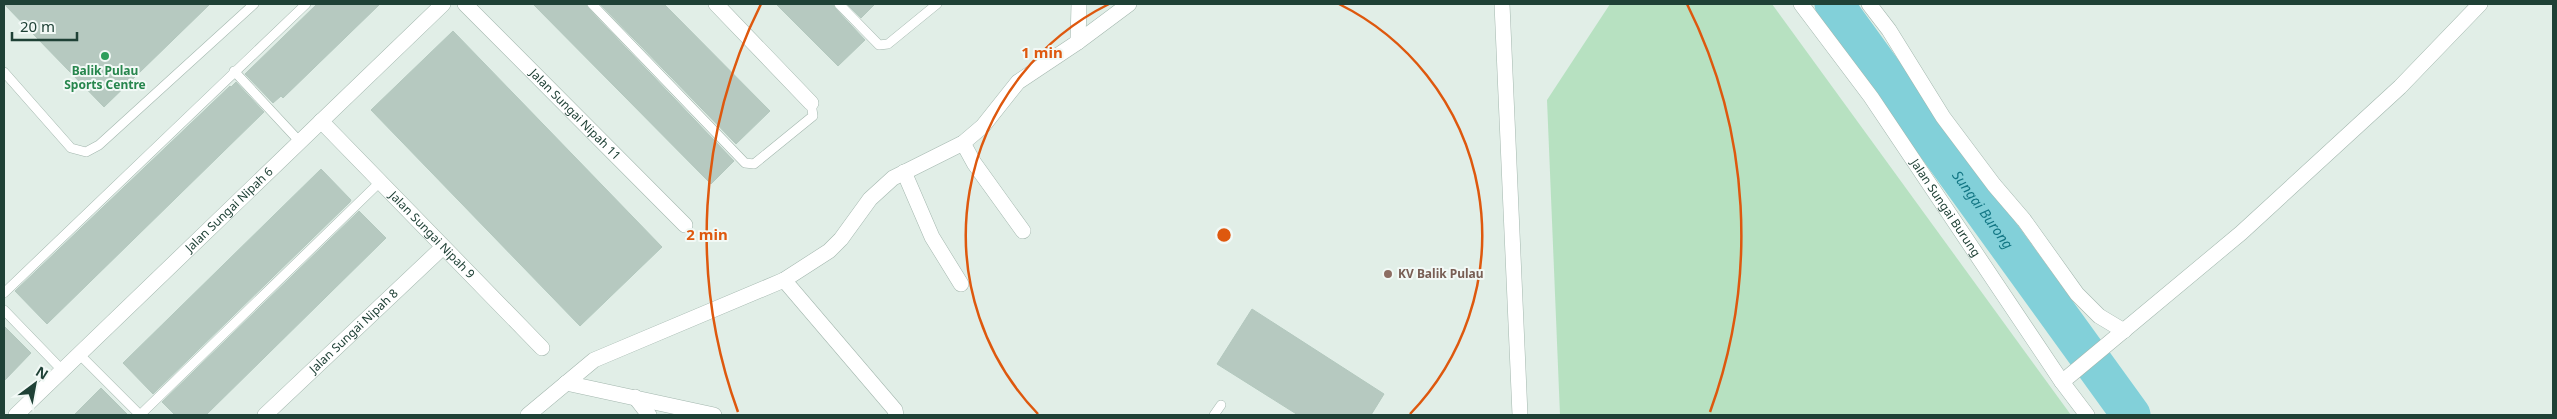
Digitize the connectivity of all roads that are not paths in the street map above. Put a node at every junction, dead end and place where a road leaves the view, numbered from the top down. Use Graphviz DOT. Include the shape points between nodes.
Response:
graph roads {
  1 [pos="254,4"];
  2 [pos="306,4"];
  3 [pos="443,4"];
  4 [pos="465,4"];
  5 [pos="592,4"];
  6 [pos="716,4"];
  7 [pos="839,4"];
  8 [pos="937,4"];
  9 [pos="1079,4"];
  10 [pos="1129,4"];
  11 [pos="1502,4"];
  12 [pos="1801,4"];
  13 [pos="1869,4"];
  14 [pos="2480,4"];
  15 [pos="1078,42"];
  16 [pos="234,71"];
  17 [pos="4,72"];
  18 [pos="811,103"];
  19 [pos="321,122"];
  20 [pos="300,142"];
  21 [pos="963,143"];
  22 [pos="904,172"];
  23 [pos="380,182"];
  24 [pos="685,225"];
  25 [pos="1023,231"];
  26 [pos="443,246"];
  27 [pos="784,280"];
  28 [pos="960,284"];
  29 [pos="4,293"];
  30 [pos="4,310"];
  31 [pos="2124,331"];
  32 [pos="542,348"];
  33 [pos="80,354"];
  34 [pos="62,371"];
  35 [pos="2062,382"];
  36 [pos="566,383"];
  37 [pos="635,396"];
  38 [pos="1221,405"];
  39 [pos="16,415"];
  40 [pos="140,415"];
  41 [pos="265,415"];
  42 [pos="528,415"];
  43 [pos="649,415"];
  44 [pos="714,415"];
  45 [pos="896,415"];
  46 [pos="1214,415"];
  47 [pos="1520,415"];
  48 [pos="2086,415"];
  1 -- 17 [label="lane" via="99,145 86,152 71,148"];
  2 -- 16 [label="lane"];
  3 -- 19 [label="street, Jalan Sungai Nipah 6"];
  4 -- 24 [label="street, Jalan Sungai Nipah 11"];
  5 -- 18 [label="lane" via="745,163 754,164 813,116"];
  6 -- 18 [label="street"];
  7 -- 8 [label="lane" via="879,45 888,44"];
  9 -- 15 [label="street"];
  10 -- 15 [label="street"];
  11 -- 47 [label="street"];
  12 -- 35 [label="street, Jalan Sungai Burung" via="1871,97"];
  13 -- 31 [label="street" via="1943,117 2077,294 2099,316"];
  14 -- 31 [label="street" via="2400,87 2248,227"];
  15 -- 21 [label="street" via="1018,82 983,126"];
  16 -- 20 [label="lane"];
  16 -- 29 [label="lane"];
  19 -- 20 [label="street, Jalan Sungai Nipah 6"];
  19 -- 23 [label="street, Jalan Sungai Nipah 9"];
  20 -- 33 [label="street, Jalan Sungai Nipah 6"];
  21 -- 22 [label="street"];
  21 -- 25 [label="street"];
  22 -- 27 [label="street" via="870,199 829,250"];
  22 -- 28 [label="street" via="932,237"];
  23 -- 26 [label="street, Jalan Sungai Nipah 9"];
  23 -- 40 [label="lane"];
  26 -- 32 [label="street, Jalan Sungai Nipah 9"];
  26 -- 41 [label="street, Jalan Sungai Nipah 8"];
  27 -- 36 [label="street" via="594,360"];
  27 -- 45 [label="street"];
  30 -- 34 [label="lane"];
  31 -- 35 [label="street"];
  33 -- 34 [label="street, Jalan Sungai Nipah 6"];
  33 -- 40 [label="lane"];
  34 -- 39 [label="street, Jalan Sungai Nipah 6"];
  35 -- 48 [label="street, Jalan Sungai Burung"];
  36 -- 37 [label="street"];
  36 -- 42 [label="street"];
  37 -- 43 [label="street"];
  37 -- 44 [label="street" via="660,405"];
  38 -- 46 [label="lane"];
}
